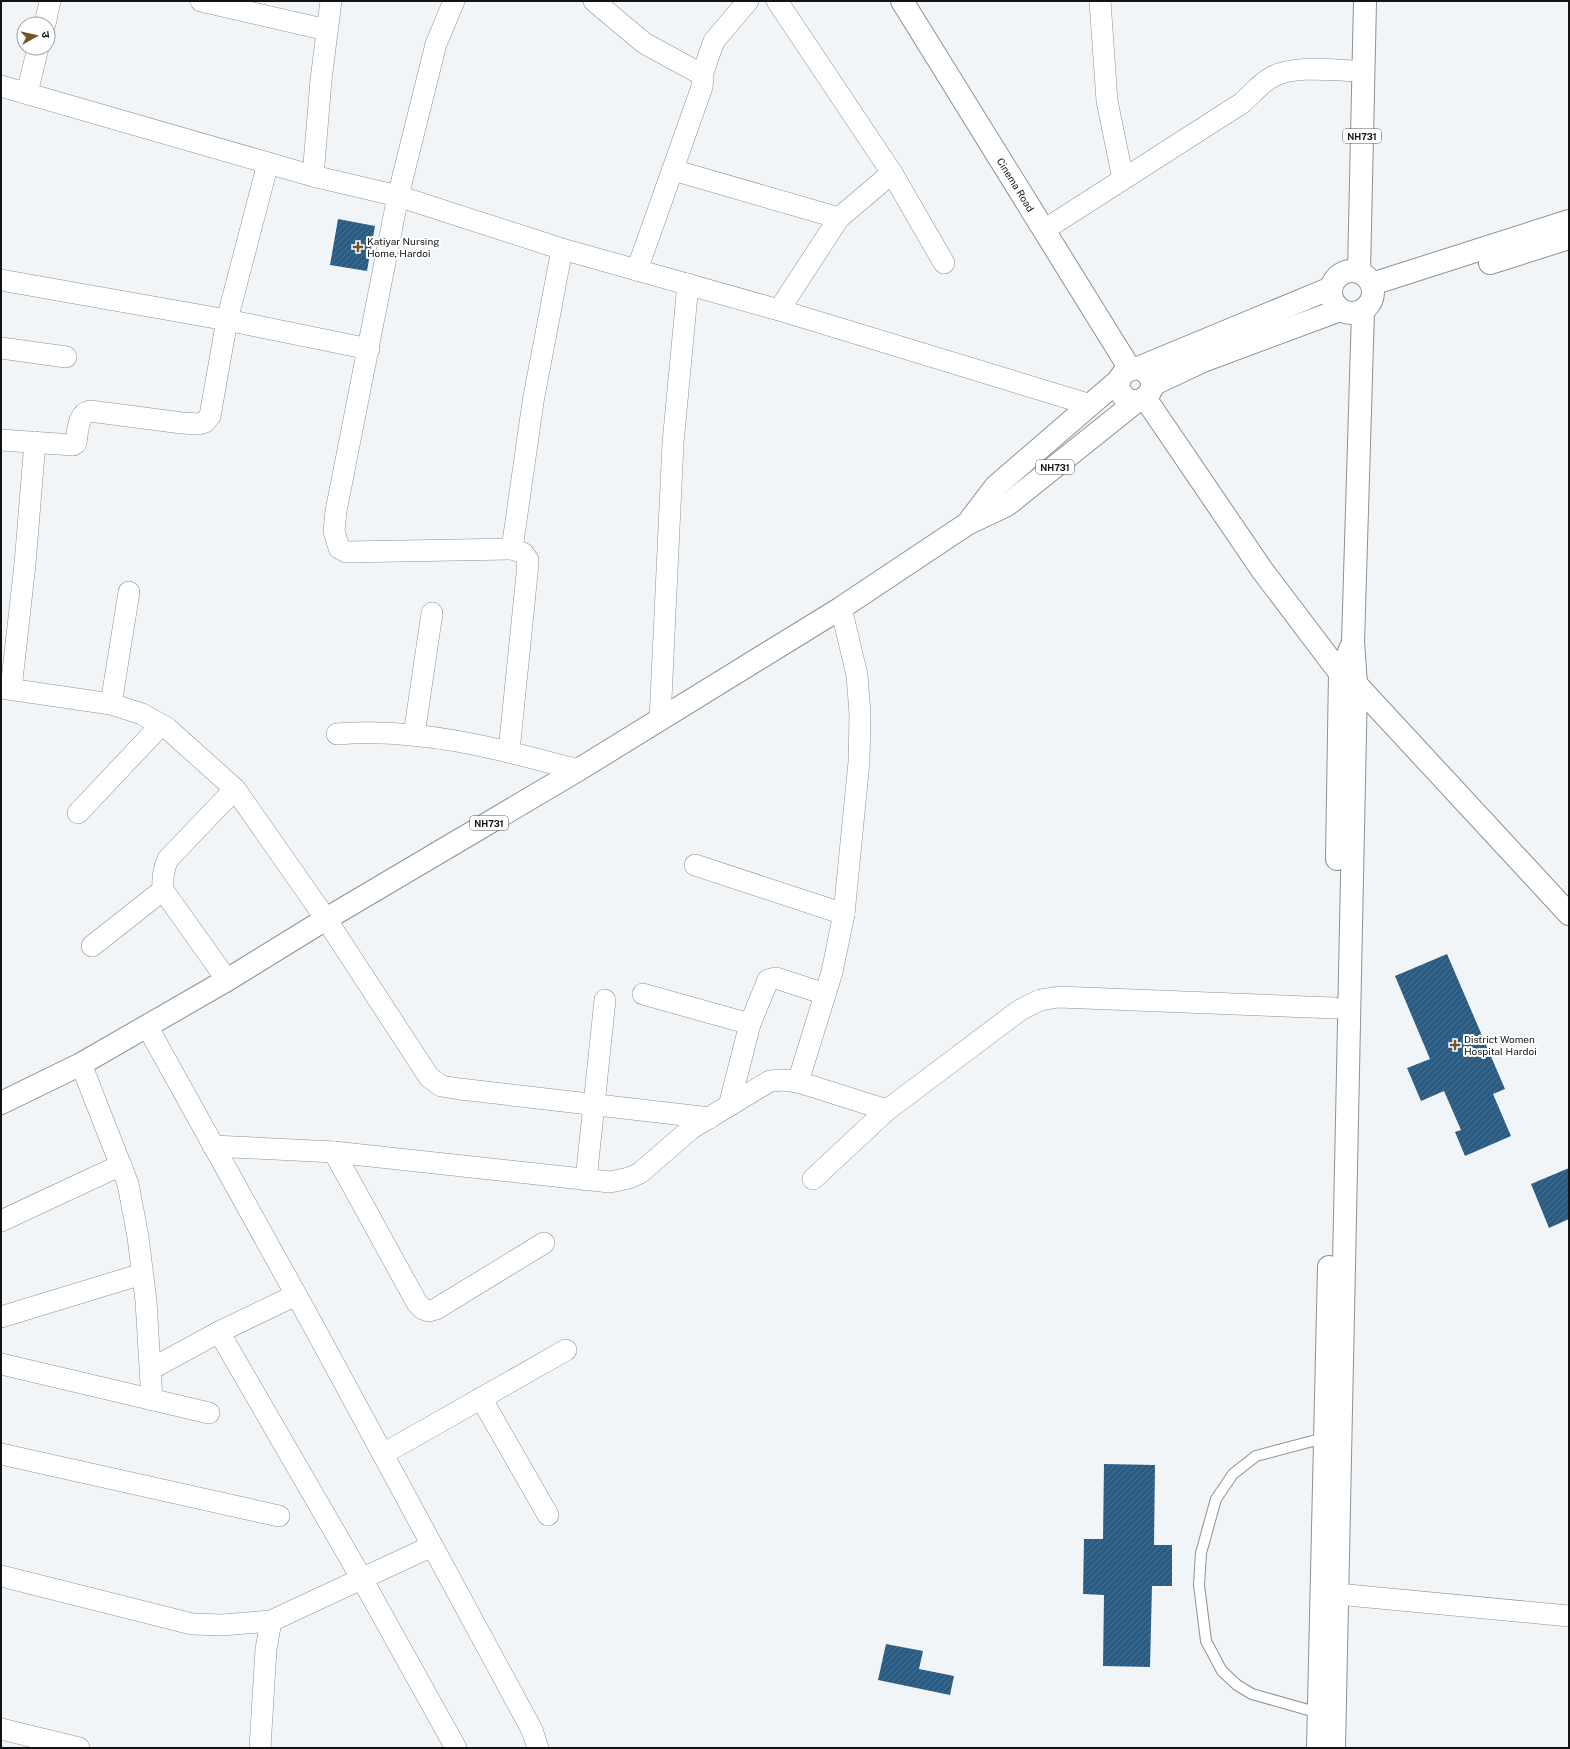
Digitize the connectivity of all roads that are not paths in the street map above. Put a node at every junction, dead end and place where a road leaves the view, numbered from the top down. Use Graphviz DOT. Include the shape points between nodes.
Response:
graph roads {
  1 [pos="50,1"];
  2 [pos="201,1"];
  3 [pos="331,1"];
  4 [pos="454,1"];
  5 [pos="594,1"];
  6 [pos="748,1"];
  7 [pos="777,1"];
  8 [pos="902,1"];
  9 [pos="1100,1"];
  10 [pos="1366,1"];
  11 [pos="47,16"];
  12 [pos="327,30"];
  13 [pos="36,56"];
  14 [pos="1363,72"];
  15 [pos="702,75"];
  16 [pos="1,86"];
  17 [pos="27,93"];
  18 [pos="268,163"];
  19 [pos="673,170"];
  20 [pos="892,173"];
  21 [pos="313,176"];
  22 [pos="1123,179"];
  23 [pos="398,196"];
  24 [pos="839,218"];
  25 [pos="1569,221"];
  26 [pos="1044,230"];
  27 [pos="1569,238"];
  28 [pos="562,249"];
  29 [pos="944,263"];
  30 [pos="637,270"];
  31 [pos="1,280"];
  32 [pos="688,284"];
  33 [pos="1331,288"];
  34 [pos="1367,291"];
  35 [pos="779,310"];
  36 [pos="1340,310"];
  37 [pos="227,320"];
  38 [pos="1,348"];
  39 [pos="369,350"];
  40 [pos="66,357"];
  41 [pos="1129,372"];
  42 [pos="1145,395"];
  43 [pos="1091,405"];
  44 [pos="1,440"];
  45 [pos="35,442"];
  46 [pos="967,524"];
  47 [pos="512,549"];
  48 [pos="129,592"];
  49 [pos="841,608"];
  50 [pos="432,613"];
  51 [pos="1348,678"];
  52 [pos="6,688"];
  53 [pos="111,704"];
  54 [pos="660,720"];
  55 [pos="161,724"];
  56 [pos="337,734"];
  57 [pos="414,735"];
  58 [pos="509,751"];
  59 [pos="578,770"];
  60 [pos="234,789"];
  61 [pos="78,813"];
  62 [pos="695,865"];
  63 [pos="163,890"];
  64 [pos="844,914"];
  65 [pos="1569,914"];
  66 [pos="326,920"];
  67 [pos="92,946"];
  68 [pos="227,980"];
  69 [pos="643,994"];
  70 [pos="825,994"];
  71 [pos="605,1000"];
  72 [pos="1335,1008"];
  73 [pos="750,1024"];
  74 [pos="147,1026"];
  75 [pos="81,1064"];
  76 [pos="798,1082"];
  77 [pos="1,1102"];
  78 [pos="593,1104"];
  79 [pos="729,1106"];
  80 [pos="887,1110"];
  81 [pos="710,1118"];
  82 [pos="213,1146"];
  83 [pos="334,1152"];
  84 [pos="121,1165"];
  85 [pos="813,1179"];
  86 [pos="586,1180"];
  87 [pos="1,1221"];
  88 [pos="544,1243"];
  89 [pos="142,1274"];
  90 [pos="296,1295"];
  91 [pos="1,1317"];
  92 [pos="219,1332"];
  93 [pos="566,1350"];
  94 [pos="1,1364"];
  95 [pos="151,1369"];
  96 [pos="482,1398"];
  97 [pos="152,1400"];
  98 [pos="209,1413"];
  99 [pos="1324,1438"];
  100 [pos="1,1454"];
  101 [pos="383,1454"];
  102 [pos="548,1515"];
  103 [pos="279,1516"];
  104 [pos="432,1546"];
  105 [pos="1,1576"];
  106 [pos="362,1579"];
  107 [pos="1337,1594"];
  108 [pos="1569,1616"];
  109 [pos="271,1621"];
  110 [pos="1319,1713"];
  111 [pos="1,1729"];
  112 [pos="79,1748"];
  113 [pos="260,1748"];
  114 [pos="456,1748"];
  115 [pos="538,1748"];
  116 [pos="1318,1748"];
  117 [pos="1334,1748"];
  1 -- 11 [label="street"];
  2 -- 12 [label="street"];
  3 -- 12 [label="street"];
  4 -- 23 [label="street" via="436,44"];
  5 -- 15 [label="street" via="644,42"];
  6 -- 15 [label="street" via="714,41"];
  7 -- 20 [label="street"];
  8 -- 26 [label="main road, Cinema Road"];
  9 -- 22 [label="street" via="1106,101"];
  10 -- 14 [label="main road, NH731"];
  12 -- 21 [label="street"];
  13 -- 17 [label="street"];
  14 -- 22 [label="street" via="1299,69 1271,77 1242,103"];
  14 -- 34 [label="main road, NH731"];
  15 -- 19 [label="street" via="702,87"];
  16 -- 17 [label="street"];
  17 -- 18 [label="street"];
  18 -- 21 [label="street"];
  18 -- 37 [label="street"];
  19 -- 24 [label="street"];
  19 -- 30 [label="street"];
  20 -- 24 [label="street"];
  20 -- 29 [label="street"];
  21 -- 23 [label="street"];
  22 -- 26 [label="street"];
  23 -- 28 [label="street"];
  23 -- 39 [label="street"];
  24 -- 35 [label="street"];
  25 -- 34 [label="main road"];
  26 -- 41 [label="main road, Cinema Road"];
  27 -- 34 [label="main road"];
  28 -- 30 [label="street"];
  28 -- 47 [label="street" via="533,402"];
  30 -- 32 [label="street"];
  31 -- 37 [label="street"];
  32 -- 35 [label="street"];
  32 -- 54 [label="street" via="673,443"];
  33 -- 34 [label="main road, NH731" via="1337,278 1347,271"];
  33 -- 36 [label="main road" via="1332,300"];
  33 -- 41 [label="main road, NH731"];
  34 -- 36 [label="main road, NH731" via="1352,314"];
  34 -- 51 [label="main road" via="1353,642"];
  35 -- 43 [label="street"];
  36 -- 42 [label="main road, NH731" via="1203,361 1178,372"];
  37 -- 39 [label="street"];
  37 -- 45 [label="street" via="210,416 205,422 182,423 90,411 81,417 76,443 73,445"];
  38 -- 40 [label="street"];
  39 -- 47 [label="street" via="336,511 334,530 339,548 346,552"];
  41 -- 42 [label="main road" via="1145,371 1150,377"];
  41 -- 42 [label="main road" via="1119,389 1123,396 1129,400"];
  41 -- 43 [label="main road, NH731"];
  42 -- 46 [label="main road, NH731" via="1007,505"];
  42 -- 51 [label="main road" via="1262,570"];
  43 -- 46 [label="main road, NH731" via="996,486"];
  44 -- 45 [label="street"];
  45 -- 52 [label="street" via="26,564"];
  46 -- 49 [label="main road, NH731"];
  47 -- 58 [label="street" via="523,552 528,560"];
  48 -- 53 [label="street"];
  49 -- 54 [label="main road, NH731"];
  49 -- 64 [label="street" via="857,676 860,714 859,762"];
  50 -- 57 [label="street"];
  51 -- 65 [label="main road"];
  51 -- 72 [label="main road"];
  51 -- 107 [label="main road"];
  52 -- 53 [label="street"];
  53 -- 55 [label="street" via="142,714"];
  54 -- 59 [label="main road, NH731"];
  55 -- 60 [label="street"];
  55 -- 61 [label="street"];
  56 -- 57 [label="street"];
  57 -- 58 [label="street"];
  58 -- 59 [label="street"];
  59 -- 66 [label="main road, NH731"];
  60 -- 63 [label="street" via="168,859 163,870"];
  60 -- 66 [label="street"];
  62 -- 64 [label="street"];
  63 -- 67 [label="street"];
  63 -- 68 [label="street"];
  64 -- 70 [label="street"];
  66 -- 68 [label="main road, NH731"];
  66 -- 78 [label="street" via="428,1077 441,1086"];
  68 -- 74 [label="main road, NH731"];
  69 -- 73 [label="street"];
  70 -- 73 [label="street" via="776,978 768,980"];
  70 -- 76 [label="street"];
  71 -- 78 [label="street"];
  72 -- 80 [label="street" via="1059,997 1040,1000 1020,1010"];
  72 -- 99 [label="main road"];
  73 -- 79 [label="street"];
  74 -- 75 [label="main road, NH731"];
  74 -- 82 [label="street"];
  75 -- 77 [label="main road, NH731"];
  75 -- 84 [label="street"];
  76 -- 79 [label="street" via="770,1082"];
  76 -- 80 [label="street"];
  78 -- 81 [label="street"];
  78 -- 86 [label="street"];
  79 -- 81 [label="street"];
  80 -- 85 [label="street"];
  81 -- 86 [label="street" via="692,1128 640,1173 610,1182"];
  82 -- 83 [label="street"];
  82 -- 90 [label="street"];
  83 -- 86 [label="street"];
  83 -- 88 [label="street" via="417,1304 428,1312"];
  84 -- 87 [label="street"];
  84 -- 89 [label="street" via="128,1184"];
  89 -- 91 [label="street"];
  89 -- 95 [label="street"];
  90 -- 92 [label="street"];
  90 -- 101 [label="street"];
  92 -- 95 [label="street"];
  92 -- 106 [label="street"];
  93 -- 96 [label="street"];
  94 -- 97 [label="street"];
  95 -- 97 [label="street"];
  96 -- 101 [label="street"];
  96 -- 102 [label="street"];
  97 -- 98 [label="street"];
  99 -- 110 [label="main road"];
  99 -- 110 [label="lane" via="1256,1456 1233,1474 1216,1499 1201,1553 1199,1585 1206,1641 1222,1671 1252,1694"];
  100 -- 103 [label="street"];
  101 -- 104 [label="street"];
  104 -- 106 [label="street"];
  104 -- 115 [label="street" via="532,1730"];
  105 -- 109 [label="street" via="192,1624 222,1625"];
  106 -- 109 [label="street"];
  106 -- 114 [label="street"];
  107 -- 108 [label="street"];
  107 -- 117 [label="main road"];
  109 -- 113 [label="street" via="266,1649"];
  110 -- 116 [label="main road"];
  111 -- 112 [label="street"];
}
